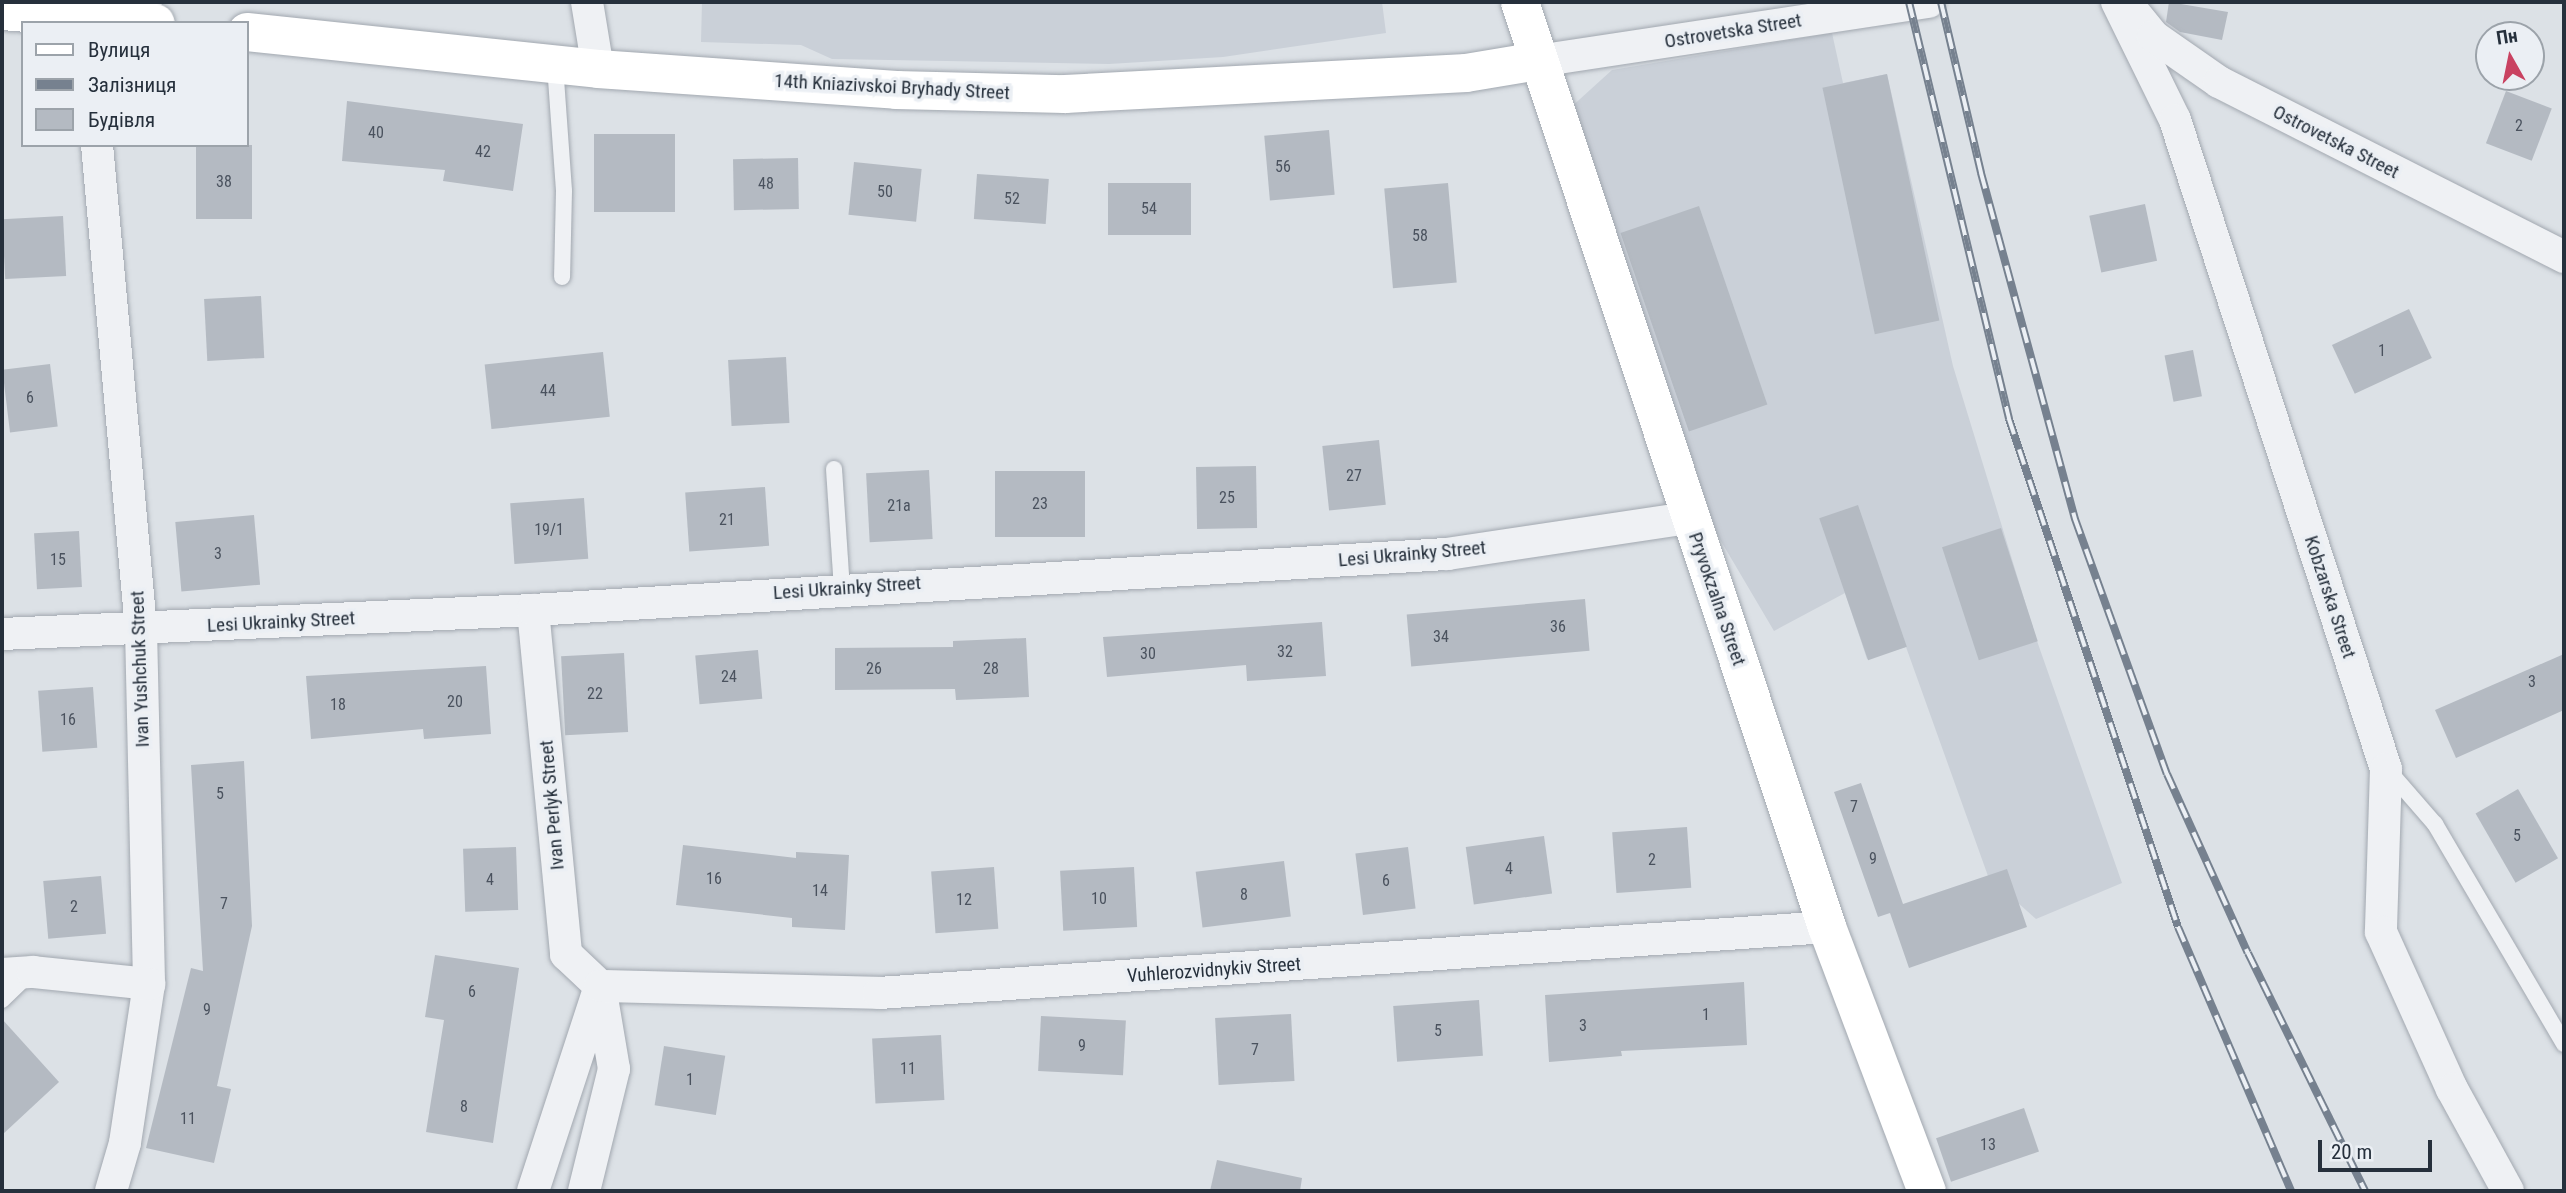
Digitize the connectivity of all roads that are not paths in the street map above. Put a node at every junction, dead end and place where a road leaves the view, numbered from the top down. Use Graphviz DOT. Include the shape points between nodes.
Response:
graph roads {
  1 [pos="587,2"];
  2 [pos="1520,2"];
  3 [pos="1929,2"];
  4 [pos="2118,2"];
  5 [pos="2126,2"];
  6 [pos="2,11"];
  7 [pos="86,21"];
  8 [pos="248,32"];
  9 [pos="1538,61"];
  10 [pos="555,65"];
  11 [pos="598,69"];
  12 [pos="97,147"];
  13 [pos="2564,257"];
  14 [pos="562,277"];
  15 [pos="834,470"];
  16 [pos="1689,518"];
  17 [pos="842,588"];
  18 [pos="533,610"];
  19 [pos="141,629"];
  20 [pos="2,634"];
  21 [pos="2386,769"];
  22 [pos="1827,927"];
  23 [pos="17,973"];
  24 [pos="149,984"];
  25 [pos="600,986"];
  26 [pos="2,1000"];
  27 [pos="2564,1044"];
  28 [pos="111,1191"];
  29 [pos="533,1191"];
  30 [pos="584,1191"];
  31 [pos="1927,1191"];
  32 [pos="2508,1191"];
  1 -- 11 [label="street"];
  2 -- 9 [label="street, Pryvokzalna Street"];
  3 -- 9 [label="street, Ostrovetska Street"];
  4 -- 21 [label="street, Kobzarska Street" via="2175,120"];
  5 -- 13 [label="street, Ostrovetska Street" via="2153,36 2219,82"];
  6 -- 7 [label="street"];
  8 -- 10 [label="street, 14th Kniazivskoi Bryhady Street"];
  9 -- 11 [label="street, 14th Kniazivskoi Bryhady Street" via="1466,73 1065,94 896,90"];
  9 -- 16 [label="street, Pryvokzalna Street"];
  10 -- 11 [label="street, 14th Kniazivskoi Bryhady Street"];
  10 -- 14 [label="lane" via="564,191"];
  12 -- 19 [label="street, Ivan Yushchuk Street"];
  15 -- 17 [label="lane"];
  16 -- 17 [label="street, Lesi Ukrainky Street" via="1447,554"];
  16 -- 22 [label="street, Pryvokzalna Street"];
  17 -- 18 [label="street, Lesi Ukrainky Street"];
  18 -- 19 [label="street, Lesi Ukrainky Street"];
  18 -- 25 [label="street, Ivan Perlyk Street" via="566,954"];
  19 -- 20 [label="street, Lesi Ukrainky Street"];
  19 -- 24 [label="street, Ivan Yushchuk Street"];
  21 -- 27 [label="lane" via="2435,824"];
  21 -- 32 [label="street, Kobzarska Street" via="2381,932 2452,1089"];
  22 -- 25 [label="street, Vuhlerozvidnykiv Street" via="878,993"];
  22 -- 31 [label="street, Pryvokzalna Street"];
  23 -- 24 [label="street"];
  23 -- 26 [label="lane"];
  24 -- 28 [label="street, Ivan Yushchuk Street" via="125,1143"];
  25 -- 29 [label="street"];
  25 -- 30 [label="street" via="614,1069"];
}
